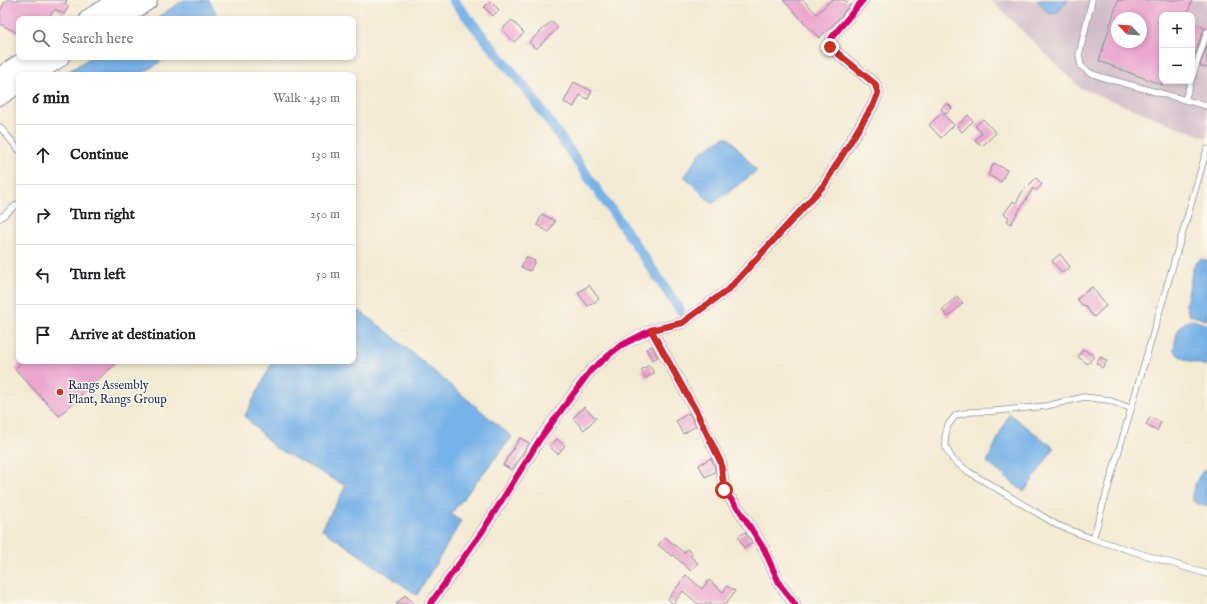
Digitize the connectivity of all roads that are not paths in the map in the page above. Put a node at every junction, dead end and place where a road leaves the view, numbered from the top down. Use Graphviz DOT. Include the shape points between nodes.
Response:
graph roads {
  1 [pos="120,0"];
  2 [pos="147,0"];
  3 [pos="863,0"];
  4 [pos="1092,0"];
  5 [pos="95,16"];
  6 [pos="123,16"];
  7 [pos="1207,32"];
  8 [pos="27,60"];
  9 [pos="54,60"];
  10 [pos="1195,69"];
  11 [pos="35,72"];
  12 [pos="0,78"];
  13 [pos="16,84"];
  14 [pos="1190,84"];
  15 [pos="0,95"];
  16 [pos="1185,100"];
  17 [pos="1207,106"];
  18 [pos="0,127"];
  19 [pos="16,146"];
  20 [pos="1207,149"];
  21 [pos="16,205"];
  22 [pos="0,218"];
  23 [pos="651,330"];
  24 [pos="1130,408"];
  25 [pos="1093,539"];
  26 [pos="1207,574"];
  27 [pos="430,604"];
  28 [pos="796,604"];
  1 -- 5 [label="highway"];
  2 -- 6 [label="highway"];
  3 -- 23 [label="street" via="832,37 830,47 875,84 878,93 824,185 729,289 682,323"];
  4 -- 16 [label="lane" via="1079,54 1081,66 1090,73 1105,78"];
  7 -- 10 [label="lane"];
  8 -- 12 [label="highway"];
  9 -- 11 [label="highway"];
  13 -- 15 [label="highway"];
  14 -- 16 [label="lane"];
  16 -- 17 [label="lane"];
  18 -- 19 [label="lane"];
  20 -- 24 [label="lane"];
  21 -- 22 [label="lane"];
  23 -- 27 [label="street" via="620,346 591,370 540,439 482,532"];
  23 -- 28 [label="street" via="721,462 724,490 764,549 780,585"];
  24 -- 25 [label="lane"];
  24 -- 25 [label="lane" via="1108,400 1084,397 1046,406 970,412 956,415 948,425 946,448 953,460 968,472 1057,525"];
  25 -- 26 [label="lane"];
}
